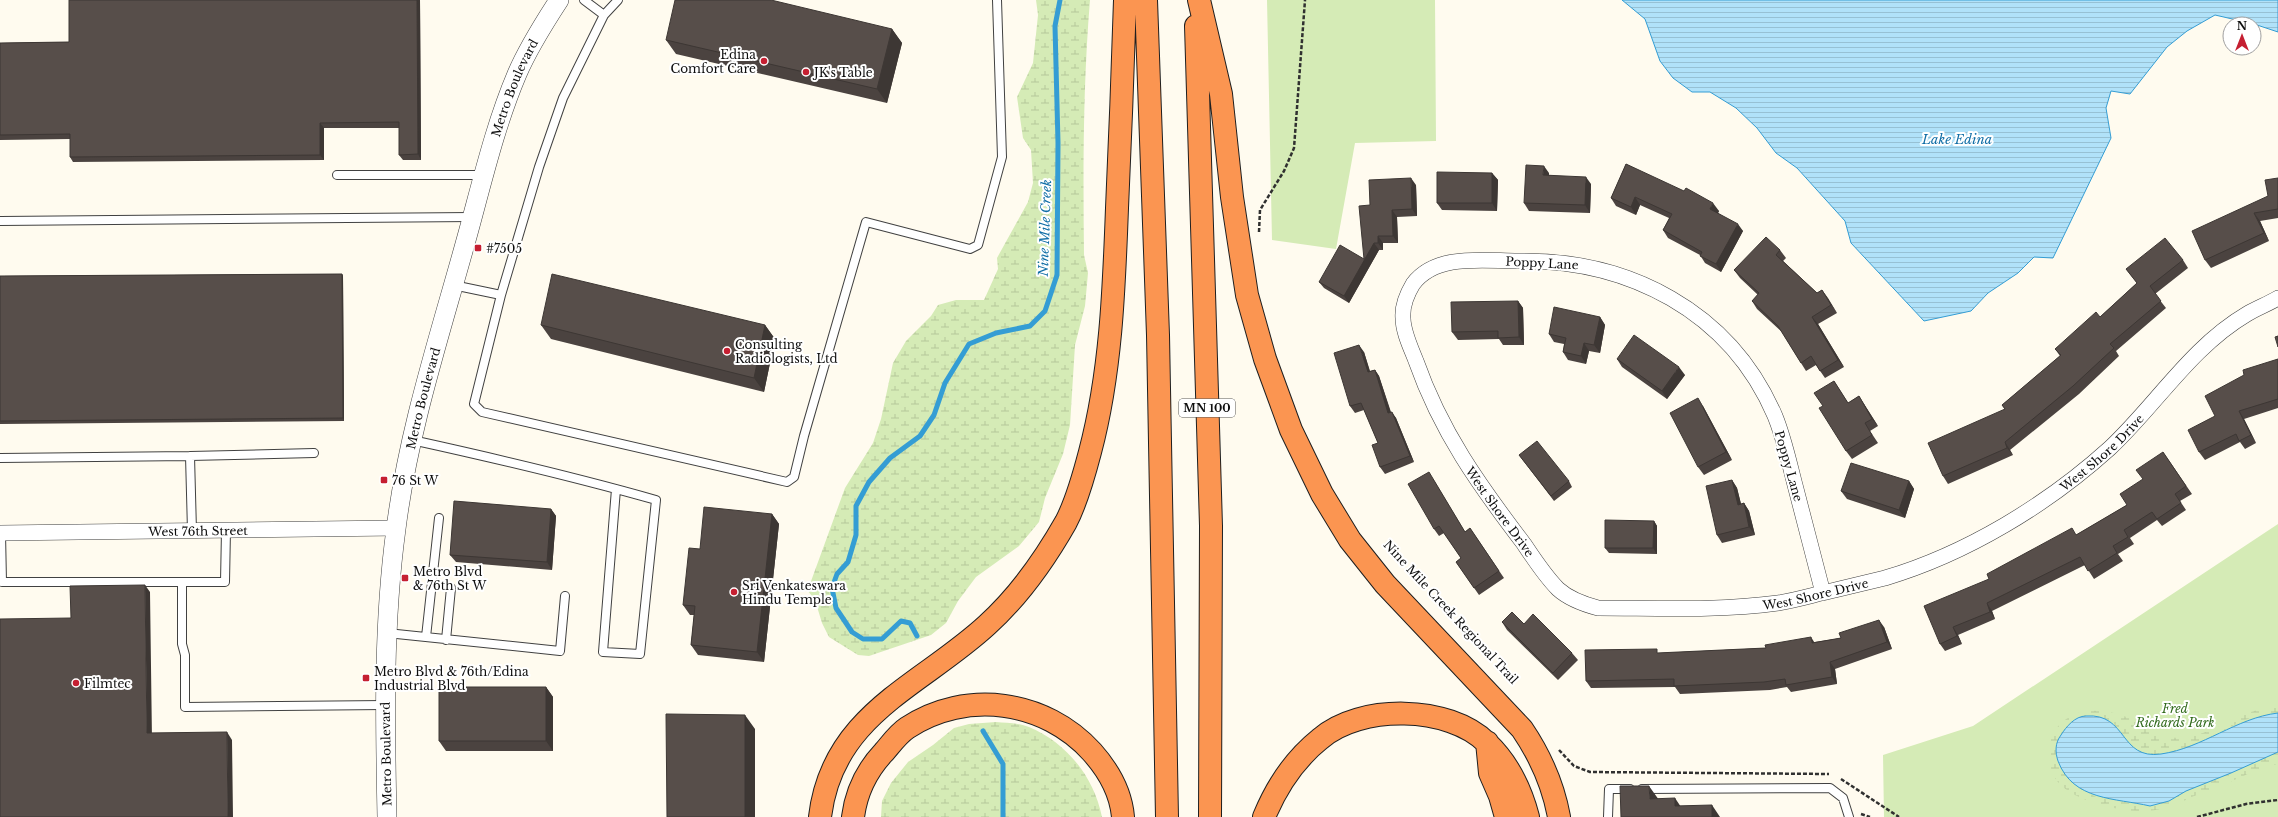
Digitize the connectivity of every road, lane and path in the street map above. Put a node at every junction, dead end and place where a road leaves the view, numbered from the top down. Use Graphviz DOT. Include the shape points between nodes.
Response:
graph roads {
  1 [pos="559,0"];
  2 [pos="584,0"];
  3 [pos="618,0"];
  4 [pos="997,0"];
  5 [pos="1125,0"];
  6 [pos="1146,0"];
  7 [pos="1195,0"];
  8 [pos="1199,0"];
  9 [pos="1305,0"];
  10 [pos="604,15"];
  11 [pos="337,174"];
  12 [pos="484,175"];
  13 [pos="472,217"];
  14 [pos="0,221"];
  15 [pos="1259,233"];
  16 [pos="454,285"];
  17 [pos="501,295"];
  18 [pos="2278,298"];
  19 [pos="1407,336"];
  20 [pos="412,440"];
  21 [pos="314,453"];
  22 [pos="190,456"];
  23 [pos="0,458"];
  24 [pos="616,489"];
  25 [pos="439,518"];
  26 [pos="396,528"];
  27 [pos="226,530"];
  28 [pos="192,531"];
  29 [pos="1,533"];
  30 [pos="182,582"];
  31 [pos="451,588"];
  32 [pos="1823,593"];
  33 [pos="565,596"];
  34 [pos="387,633"];
  35 [pos="426,637"];
  36 [pos="446,640"];
  37 [pos="385,705"];
  38 [pos="1487,742"];
  39 [pos="1556,746"];
  40 [pos="2278,800"];
  41 [pos="387,817"];
  42 [pos="820,817"];
  43 [pos="853,817"];
  44 [pos="1123,817"];
  45 [pos="1167,817"];
  46 [pos="1210,817"];
  47 [pos="1264,817"];
  48 [pos="1506,817"];
  49 [pos="1528,817"];
  50 [pos="1558,817"];
  51 [pos="1608,817"];
  52 [pos="1849,817"];
  53 [pos="1899,817"];
  54 [pos="2197,817"];
  1 -- 12 [label="street, Metro Boulevard" via="518,73 497,128"];
  2 -- 10 [label="lane"];
  3 -- 10 [label="lane"];
  4 -- 17 [label="lane" via="1002,157 978,245 970,249 866,222 794,477 787,482 482,412 474,404"];
  5 -- 42 [label="highway" via="1114,284 1097,426 1084,475 1067,520 1045,557 1017,593 988,624 961,647 888,699 862,723 846,744 831,772"];
  6 -- 45 [label="highway" via="1158,335"];
  7 -- 46 [label="highway, MN 100" via="1211,526"];
  8 -- 50 [label="highway" via="1221,94 1232,197 1247,295 1265,359 1291,430 1322,494 1350,540 1385,584 1530,740 1549,776"];
  9 -- 15 [label="path" via="1294,148 1287,166 1262,206"];
  10 -- 17 [label="lane" via="563,98 539,167"];
  11 -- 12 [label="lane"];
  12 -- 13 [label="street, Metro Boulevard"];
  13 -- 14 [label="lane"];
  13 -- 16 [label="street, Metro Boulevard"];
  16 -- 17 [label="lane"];
  16 -- 20 [label="street, Metro Boulevard"];
  18 -- 32 [label="street, West Shore Drive" via="2246,315 2213,340 2110,448 2060,488 2005,525 1947,554 1886,578"];
  19 -- 32 [label="street, West Shore Drive" via="1426,390 1451,441 1482,490 1558,588 1576,602 1598,608 1736,607 1780,603"];
  19 -- 32 [label="street, Poppy Lane" via="1403,319 1404,301 1423,273 1439,265 1456,262 1534,261 1578,264 1619,274 1659,290 1695,315 1728,343 1755,378 1775,417"];
  20 -- 24 [label="lane" via="540,468"];
  20 -- 26 [label="street, Metro Boulevard"];
  21 -- 22 [label="lane"];
  22 -- 23 [label="lane"];
  22 -- 28 [label="lane"];
  24 -- 24 [label="lane" via="656,500 640,654 603,652"];
  25 -- 35 [label="lane"];
  26 -- 27 [label="street, West 76th Street"];
  26 -- 34 [label="street, Metro Boulevard"];
  27 -- 28 [label="street, West 76th Street"];
  27 -- 30 [label="lane" via="225,582"];
  28 -- 29 [label="street, West 76th Street"];
  29 -- 30 [label="lane" via="2,582"];
  30 -- 37 [label="lane" via="185,707"];
  31 -- 36 [label="lane"];
  33 -- 36 [label="lane" via="560,651"];
  34 -- 35 [label="lane"];
  34 -- 37 [label="street, Metro Boulevard"];
  35 -- 36 [label="lane"];
  37 -- 41 [label="street, Metro Boulevard"];
  38 -- 47 [label="highway" via="1471,731 1443,720 1419,715 1373,716 1346,723 1320,738 1294,765 1272,797"];
  38 -- 48 [label="highway" via="1490,773"];
  38 -- 49 [label="highway" via="1512,775"];
  39 -- 53 [label="path" via="1574,766 1590,772 1830,774 1858,788"];
  40 -- 54 [label="path" via="2246,804"];
  43 -- 44 [label="highway" via="863,781 877,759 906,729 947,710 990,704 1012,706 1036,714 1062,725 1081,740 1111,779"];
  51 -- 52 [label="lane" via="1609,789 1830,788 1843,798"];
}
